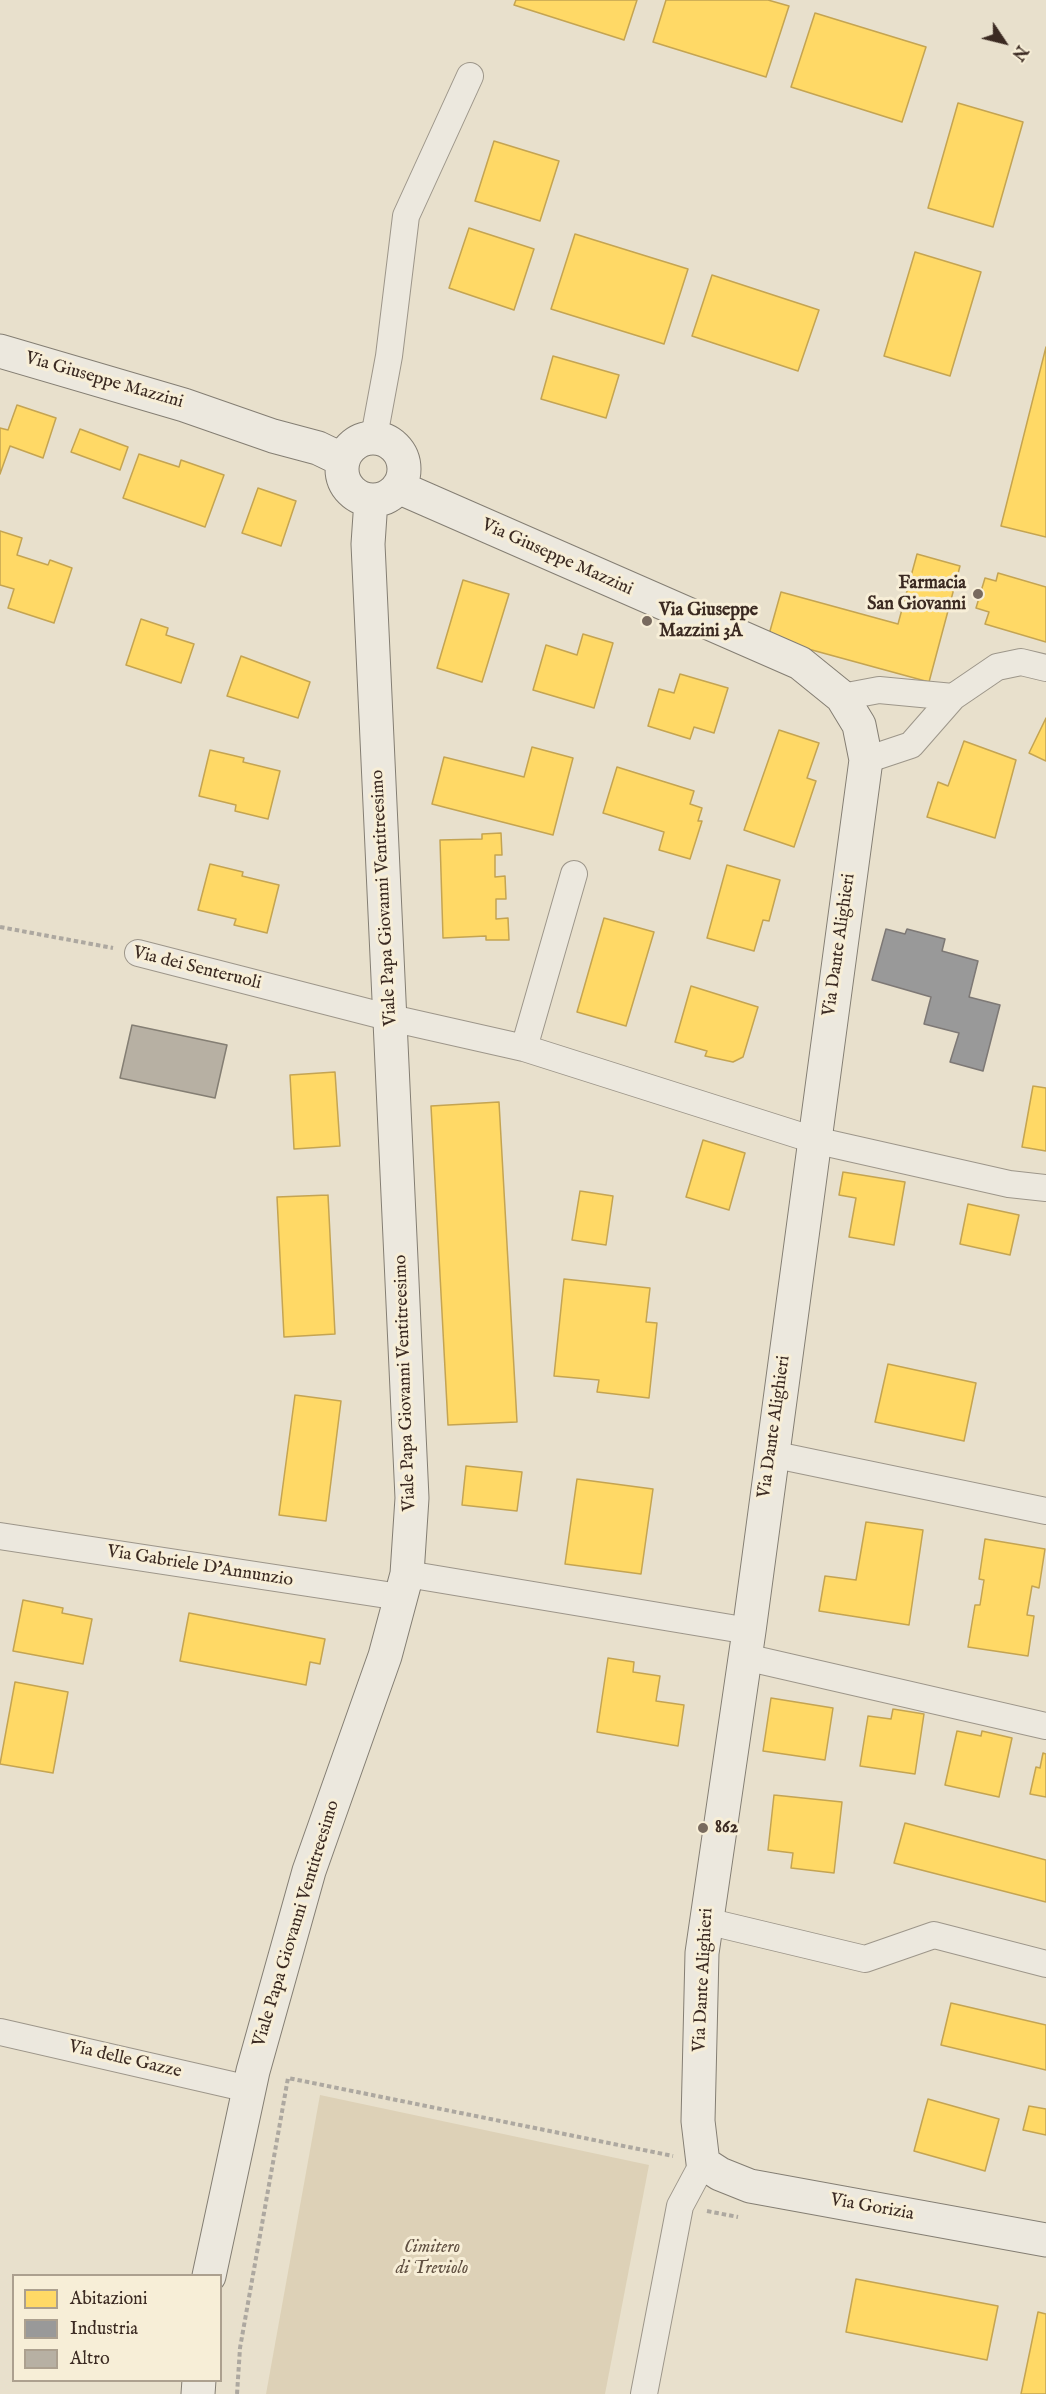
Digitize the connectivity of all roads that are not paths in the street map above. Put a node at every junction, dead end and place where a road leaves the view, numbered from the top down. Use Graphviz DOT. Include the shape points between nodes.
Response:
graph roads {
  1 [pos="470,76"];
  2 [pos="0,351"];
  3 [pos="374,437"];
  4 [pos="343,460"];
  5 [pos="385,494"];
  6 [pos="1046,668"];
  7 [pos="842,697"];
  8 [pos="953,698"];
  9 [pos="866,760"];
  10 [pos="574,874"];
  11 [pos="138,953"];
  12 [pos="391,1018"];
  13 [pos="524,1048"];
  14 [pos="814,1140"];
  15 [pos="1046,1188"];
  16 [pos="771,1455"];
  17 [pos="1046,1511"];
  18 [pos="0,1536"];
  19 [pos="403,1585"];
  20 [pos="747,1644"];
  21 [pos="1046,1726"];
  22 [pos="706,1921"];
  23 [pos="1046,1964"];
  24 [pos="0,2032"];
  25 [pos="249,2089"];
  26 [pos="703,2163"];
  27 [pos="1046,2240"];
  28 [pos="209,2274"];
  29 [pos="644,2394"];
  1 -- 3 [label="street" via="406,216 389,356"];
  2 -- 4 [label="street, Via Giuseppe Mazzini" via="184,405 318,448"];
  3 -- 4 [label="street" via="349,448"];
  3 -- 5 [label="street" via="387,440 404,461 404,475"];
  4 -- 5 [label="street, Via Giuseppe Mazzini" via="345,484 353,493 364,499"];
  5 -- 7 [label="street, Via Giuseppe Mazzini" via="800,663"];
  5 -- 12 [label="street, Viale Papa Giovanni Ventitreesimo" via="369,556"];
  6 -- 8 [label="street" via="1021,662 997,667"];
  7 -- 8 [label="street" via="879,690"];
  7 -- 9 [label="street, Via Dante Alighieri" via="859,725"];
  8 -- 9 [label="street" via="911,745"];
  9 -- 14 [label="street, Via Dante Alighieri"];
  10 -- 13 [label="street"];
  11 -- 12 [label="street, Via dei Senteruoli"];
  12 -- 13 [label="street, Via dei Senteruoli"];
  12 -- 19 [label="street, Viale Papa Giovanni Ventitreesimo" via="412,1498"];
  13 -- 14 [label="street, Via dei Senteruoli"];
  14 -- 15 [label="street, Via dei Senteruoli" via="1009,1184"];
  14 -- 16 [label="street, Via Dante Alighieri"];
  16 -- 17 [label="street"];
  16 -- 20 [label="street, Via Dante Alighieri"];
  18 -- 19 [label="street, Via Gabriele D'Annunzio"];
  19 -- 20 [label="street, Via Gabriele D'Annunzio"];
  19 -- 25 [label="street, Viale Papa Giovanni Ventitreesimo" via="385,1656 309,1871"];
  20 -- 21 [label="street, Via Gabriele D'Annunzio"];
  20 -- 22 [label="street, Via Dante Alighieri"];
  22 -- 23 [label="street" via="865,1959 934,1935"];
  22 -- 26 [label="street, Via Dante Alighieri" via="698,2121"];
  24 -- 25 [label="street, Via delle Gazze"];
  25 -- 28 [label="street, Viale Papa Giovanni Ventitreesimo"];
  26 -- 27 [label="street, Via Gorizia" via="750,2186"];
  26 -- 29 [label="street" via="680,2206"];
}
